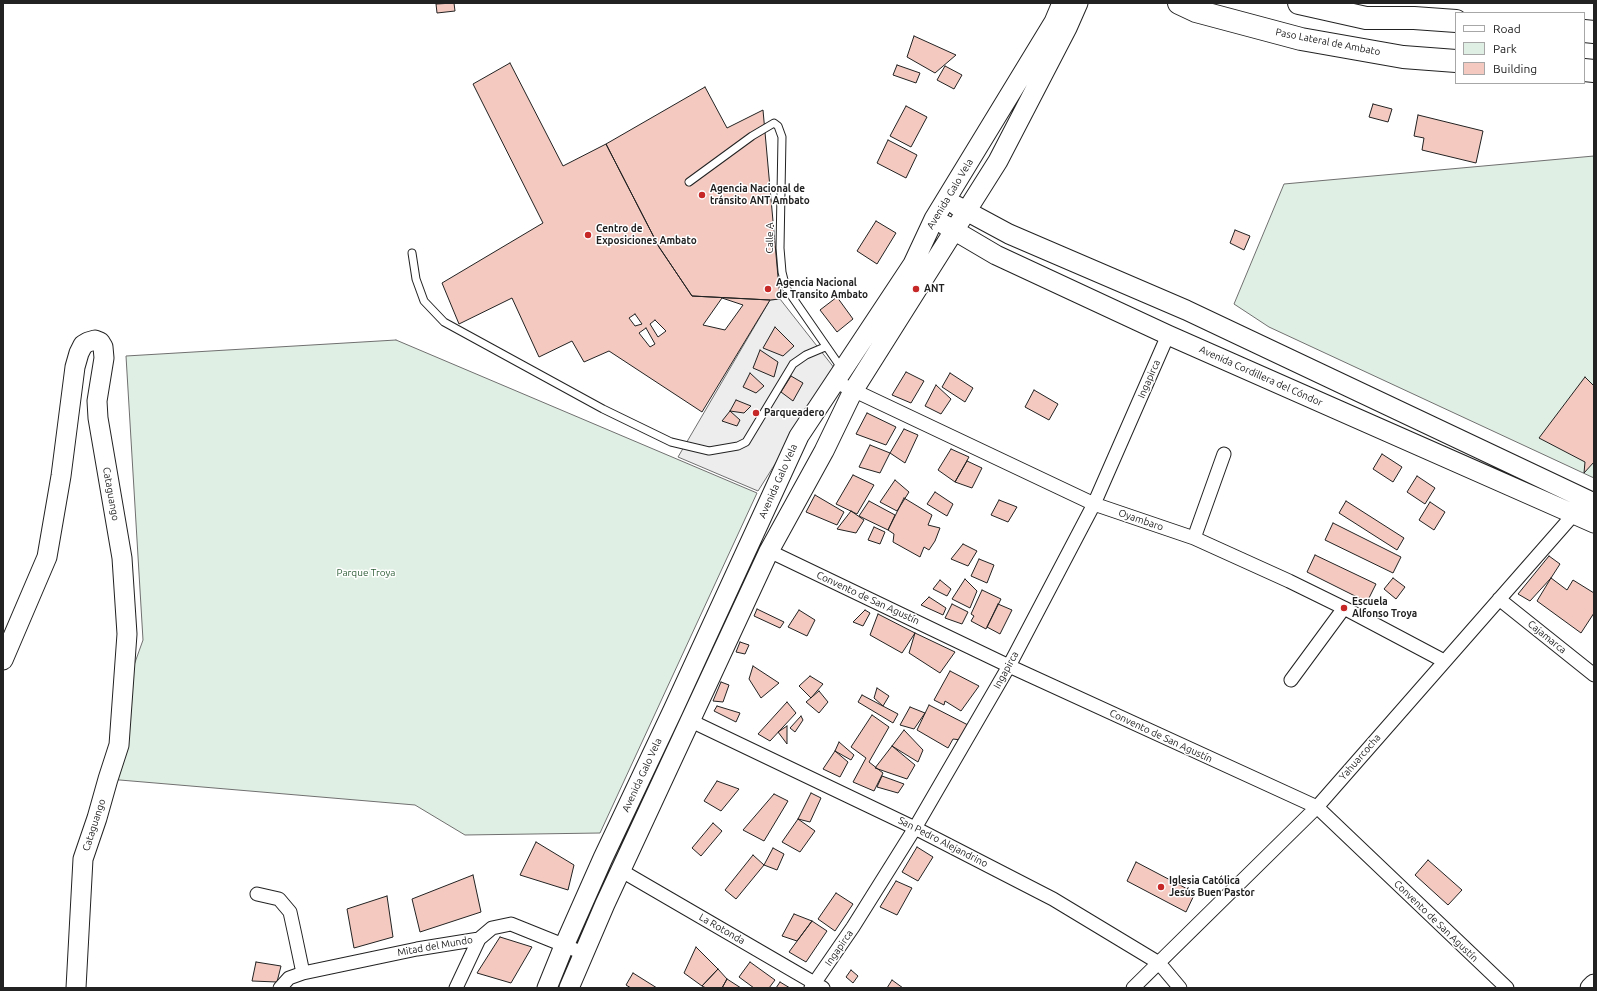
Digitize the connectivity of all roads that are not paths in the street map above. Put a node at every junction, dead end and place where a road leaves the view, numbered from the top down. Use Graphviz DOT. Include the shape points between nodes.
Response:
graph roads {
  1 [pos="1062,3"];
  2 [pos="1078,3"];
  3 [pos="1179,3"];
  4 [pos="1299,3"];
  5 [pos="1455,21"];
  6 [pos="1455,61"];
  7 [pos="689,182"];
  8 [pos="946,200"];
  9 [pos="967,211"];
  10 [pos="934,219"];
  11 [pos="955,231"];
  12 [pos="412,253"];
  13 [pos="1168,335"];
  14 [pos="825,347"];
  15 [pos="839,376"];
  16 [pos="854,391"];
  17 [pos="1224,454"];
  18 [pos="1593,500"];
  19 [pos="1094,504"];
  20 [pos="1574,514"];
  21 [pos="1594,523"];
  22 [pos="1194,538"];
  23 [pos="769,551"];
  24 [pos="1499,599"];
  25 [pos="1344,608"];
  26 [pos="3,660"];
  27 [pos="1444,661"];
  28 [pos="1009,666"];
  29 [pos="1594,675"];
  30 [pos="1291,680"];
  31 [pos="691,721"];
  32 [pos="1317,807"];
  33 [pos="915,828"];
  34 [pos="620,870"];
  35 [pos="257,894"];
  36 [pos="479,938"];
  37 [pos="564,946"];
  38 [pos="583,953"];
  39 [pos="1159,963"];
  40 [pos="303,973"];
  41 [pos="1594,984"];
  42 [pos="816,986"];
  43 [pos="76,988"];
  44 [pos="280,988"];
  45 [pos="456,988"];
  46 [pos="547,988"];
  47 [pos="569,988"];
  48 [pos="1133,988"];
  49 [pos="1180,988"];
  50 [pos="1507,988"];
  51 [pos="1590,988"];
  1 -- 8 [label="street, Avenida Galo Vela" via="1054,22"];
  2 -- 9 [label="street" via="998,161"];
  3 -- 6 [label="highway, Paso Lateral de Ambato" via="1196,11 1301,39 1403,57"];
  4 -- 5 [label="highway" via="1366,18"];
  7 -- 14 [label="lane, Calle A" via="752,136 774,123 778,126 782,137 782,272 786,288"];
  8 -- 9 [label="street"];
  8 -- 10 [label="street, Avenida Galo Vela"];
  9 -- 11 [label="street"];
  9 -- 18 [label="street" via="1009,234 1186,310"];
  10 -- 11 [label="street, Avenida Cordillera del Cóndor"];
  10 -- 15 [label="street, Avenida Galo Vela" via="913,264"];
  11 -- 13 [label="street, Avenida Cordillera del Cóndor" via="996,255"];
  11 -- 16 [label="street"];
  12 -- 14 [label="lane" via="416,279 424,301 444,322 603,409 671,442 709,451 746,442 793,364"];
  13 -- 19 [label="street, Ingapirca"];
  13 -- 20 [label="street, Avenida Cordillera del Cóndor"];
  14 -- 15 [label="lane, Calle A"];
  15 -- 16 [label="street, Oyambaro"];
  15 -- 37 [label="street, Avenida Galo Vela" via="799,436"];
  16 -- 19 [label="street, Oyambaro"];
  16 -- 23 [label="street"];
  17 -- 22 [label="street"];
  19 -- 22 [label="street, Oyambaro"];
  19 -- 28 [label="street, Ingapirca"];
  20 -- 21 [label="street, Avenida Cordillera del Cóndor"];
  20 -- 24 [label="street, Yahuarcocha"];
  22 -- 25 [label="street, Oyambaro"];
  23 -- 28 [label="street, Convento de San Agustín"];
  23 -- 31 [label="street"];
  24 -- 27 [label="street, Yahuarcocha"];
  24 -- 29 [label="street, Cajamarca"];
  25 -- 27 [label="street, Oyambaro"];
  25 -- 30 [label="street"];
  26 -- 43 [label="street, Cataguango" via="47,558 75,367 83,345 95,340 100,342 103,348 104,358 97,401 98,418 122,558 127,634 119,745 83,859"];
  27 -- 32 [label="street, Yahuarcocha"];
  28 -- 32 [label="street, Convento de San Agustín"];
  28 -- 33 [label="street, Ingapirca"];
  31 -- 33 [label="street, San Pedro Alejandrino"];
  31 -- 34 [label="street"];
  32 -- 39 [label="street, Yahuarcocha"];
  32 -- 50 [label="street, Convento de San Agustín"];
  33 -- 39 [label="street, San Pedro Alejandrino" via="1053,899"];
  33 -- 42 [label="street, Ingapirca"];
  34 -- 38 [label="street"];
  34 -- 42 [label="street, La Rotonda"];
  35 -- 40 [label="street" via="279,900 290,912"];
  36 -- 37 [label="street, Mitad del Mundo" via="492,928 512,924"];
  36 -- 40 [label="street, Mitad del Mundo"];
  36 -- 45 [label="street"];
  37 -- 38 [label="street, Mitad del Mundo"];
  37 -- 46 [label="street, Avenida Galo Vela"];
  38 -- 47 [label="street"];
  39 -- 48 [label="street, Yahuarcocha"];
  39 -- 49 [label="street, San Pedro Alejandrino"];
  40 -- 44 [label="street, Mitad del Mundo" via="290,978"];
  41 -- 51 [label="street"];
}
